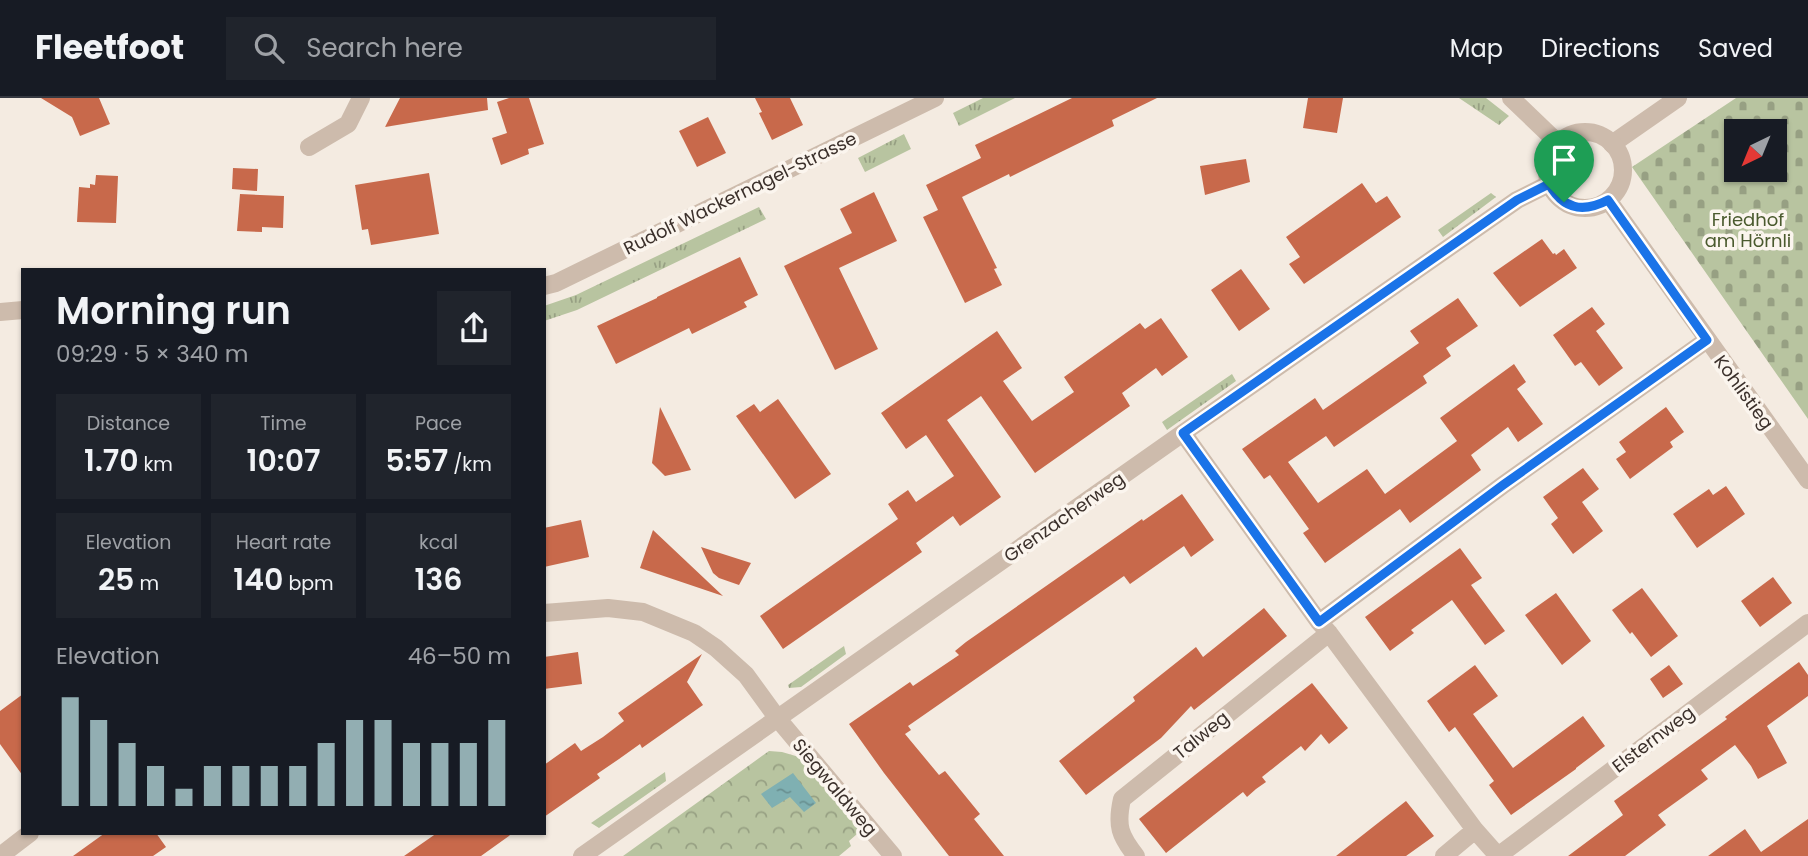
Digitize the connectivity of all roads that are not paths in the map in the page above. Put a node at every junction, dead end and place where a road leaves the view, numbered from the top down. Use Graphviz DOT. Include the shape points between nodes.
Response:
graph roads {
  1 [pos="361,98"];
  2 [pos="935,98"];
  3 [pos="1511,98"];
  4 [pos="1678,98"];
  5 [pos="1558,143"];
  6 [pos="1612,144"];
  7 [pos="309,147"];
  8 [pos="1549,184"];
  9 [pos="1608,200"];
  10 [pos="546,286"];
  11 [pos="21,310"];
  12 [pos="0,312"];
  13 [pos="1707,340"];
  14 [pos="1183,433"];
  15 [pos="1808,480"];
  16 [pos="546,613"];
  17 [pos="1808,623"];
  18 [pos="1324,627"];
  19 [pos="778,719"];
  20 [pos="1475,830"];
  21 [pos="27,835"];
  22 [pos="0,856"];
  23 [pos="582,856"];
  24 [pos="892,856"];
  25 [pos="1136,856"];
  26 [pos="1444,856"];
  27 [pos="1498,856"];
  1 -- 7 [label="street" via="348,124"];
  2 -- 10 [label="street, Rudolf Wackernagel-Strasse"];
  3 -- 5 [label="street"];
  4 -- 6 [label="street"];
  5 -- 6 [label="street" via="1579,132 1591,132"];
  5 -- 8 [label="street" via="1548,162"];
  6 -- 9 [label="street" via="1623,166 1617,191"];
  8 -- 9 [label="street" via="1564,202 1575,206 1598,206"];
  8 -- 14 [label="street, Grenzacherweg" via="1517,200"];
  9 -- 13 [label="street, Kohlistieg"];
  11 -- 12 [label="street"];
  13 -- 15 [label="street, Kohlistieg"];
  13 -- 18 [label="street, Talweg" via="1503,485"];
  14 -- 18 [label="street"];
  14 -- 19 [label="street, Grenzacherweg"];
  16 -- 19 [label="street, Siegwaldweg" via="608,608 643,612 694,633 746,675"];
  17 -- 27 [label="street, Elsternweg"];
  18 -- 20 [label="street"];
  18 -- 25 [label="street, Talweg" via="1122,799 1119,827"];
  19 -- 23 [label="street, Grenzacherweg"];
  19 -- 24 [label="street, Siegwaldweg"];
  20 -- 26 [label="street"];
  20 -- 27 [label="street"];
  21 -- 22 [label="street"];
}
